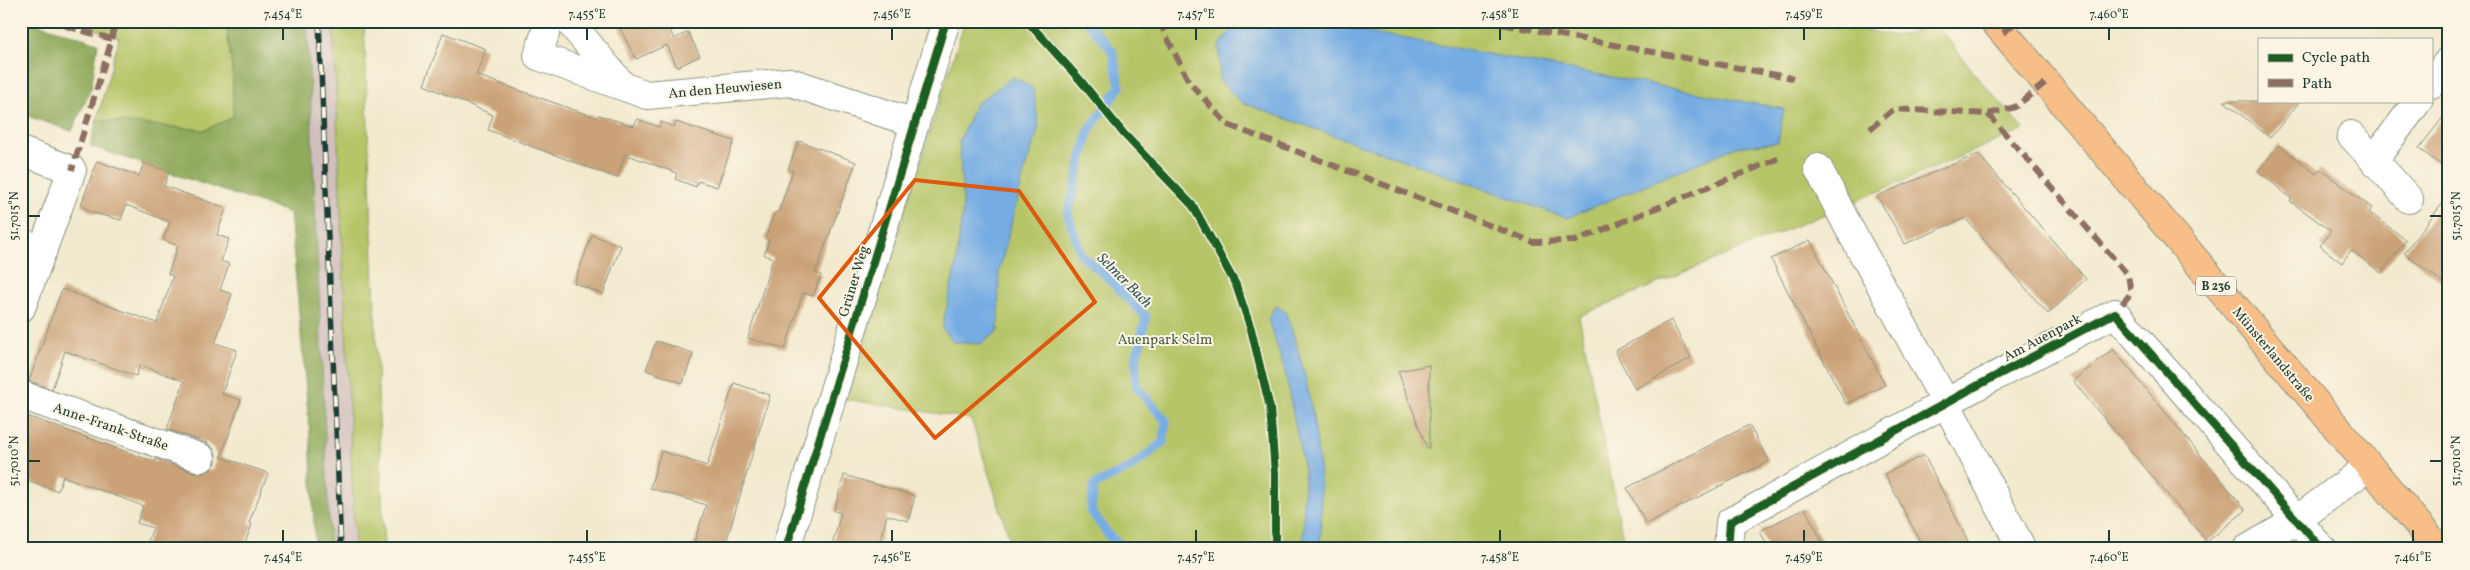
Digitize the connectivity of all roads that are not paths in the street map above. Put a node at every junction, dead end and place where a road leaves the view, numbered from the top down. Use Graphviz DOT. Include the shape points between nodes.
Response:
graph roads {
  1 [pos="549,21"];
  2 [pos="569,21"];
  3 [pos="946,21"];
  4 [pos="1994,21"];
  5 [pos="2449,60"];
  6 [pos="2432,83"];
  7 [pos="622,86"];
  8 [pos="2417,102"];
  9 [pos="914,123"];
  10 [pos="2351,135"];
  11 [pos="21,151"];
  12 [pos="2374,160"];
  13 [pos="1818,168"];
  14 [pos="2409,199"];
  15 [pos="32,246"];
  16 [pos="21,308"];
  17 [pos="21,395"];
  18 [pos="1946,403"];
  19 [pos="201,458"];
  20 [pos="2369,466"];
  21 [pos="2297,520"];
  22 [pos="786,549"];
  23 [pos="1728,549"];
  24 [pos="2022,549"];
  25 [pos="2247,549"];
  26 [pos="2322,549"];
  27 [pos="2439,549"];
  1 -- 7 [label="street, An den Heuwiesen" via="538,56"];
  2 -- 7 [label="street"];
  3 -- 9 [label="street, Grüner Weg"];
  4 -- 20 [label="main road, Münsterlandstraße / B 236"];
  5 -- 6 [label="street"];
  7 -- 9 [label="street, An den Heuwiesen" via="647,95 790,82"];
  8 -- 12 [label="street"];
  9 -- 22 [label="street, Grüner Weg"];
  10 -- 12 [label="street"];
  11 -- 15 [label="street" via="72,170"];
  12 -- 14 [label="street"];
  13 -- 18 [label="street"];
  15 -- 16 [label="street"];
  17 -- 19 [label="street, Anne-Frank-Straße"];
  18 -- 21 [label="street, Am Auenpark" via="2115,313"];
  18 -- 23 [label="street, Am Auenpark" via="1730,522"];
  18 -- 24 [label="street"];
  20 -- 21 [label="street"];
  20 -- 27 [label="main road, Münsterlandstraße / B 236"];
  21 -- 25 [label="street"];
  21 -- 26 [label="street, Am Auenpark"];
}
